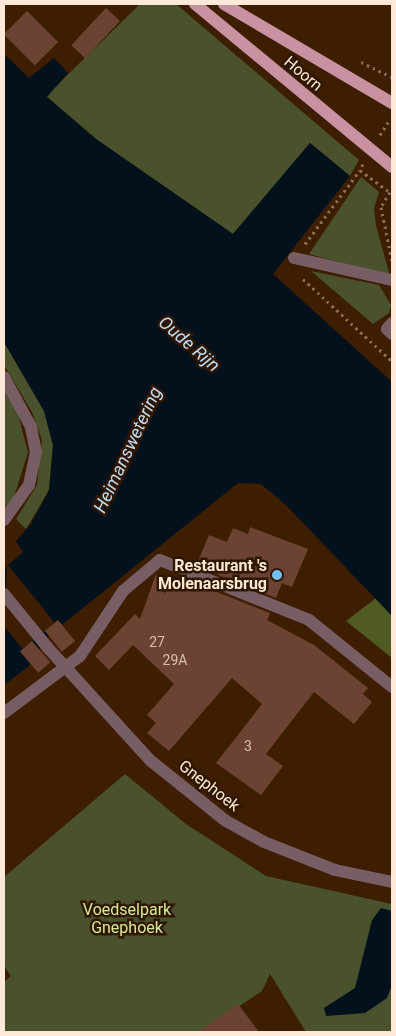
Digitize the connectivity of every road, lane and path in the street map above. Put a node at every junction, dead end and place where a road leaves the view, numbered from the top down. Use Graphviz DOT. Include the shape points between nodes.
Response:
graph roads {
  1 [pos="195,4"];
  2 [pos="224,4"];
  3 [pos="392,103"];
  4 [pos="392,167"];
  5 [pos="390,192"];
  6 [pos="294,258"];
  7 [pos="392,261"];
  8 [pos="392,280"];
  9 [pos="392,323"];
  10 [pos="392,334"];
  11 [pos="4,377"];
  12 [pos="4,520"];
  13 [pos="4,594"];
  14 [pos="392,688"];
  15 [pos="4,713"];
  16 [pos="392,882"];
  1 -- 4 [label="main road, Hoorn"];
  2 -- 3 [label="main road, Hoorn"];
  5 -- 7 [label="path" via="381,207"];
  6 -- 8 [label="street"];
  9 -- 10 [label="street" via="387,329"];
  11 -- 12 [label="street" via="31,427 36,452 29,485"];
  13 -- 16 [label="street, Gnephoek, bridge" via="48,648 151,761 226,821 264,842 335,870"];
  14 -- 15 [label="street" via="309,620 160,560 123,591 80,656"];
}
